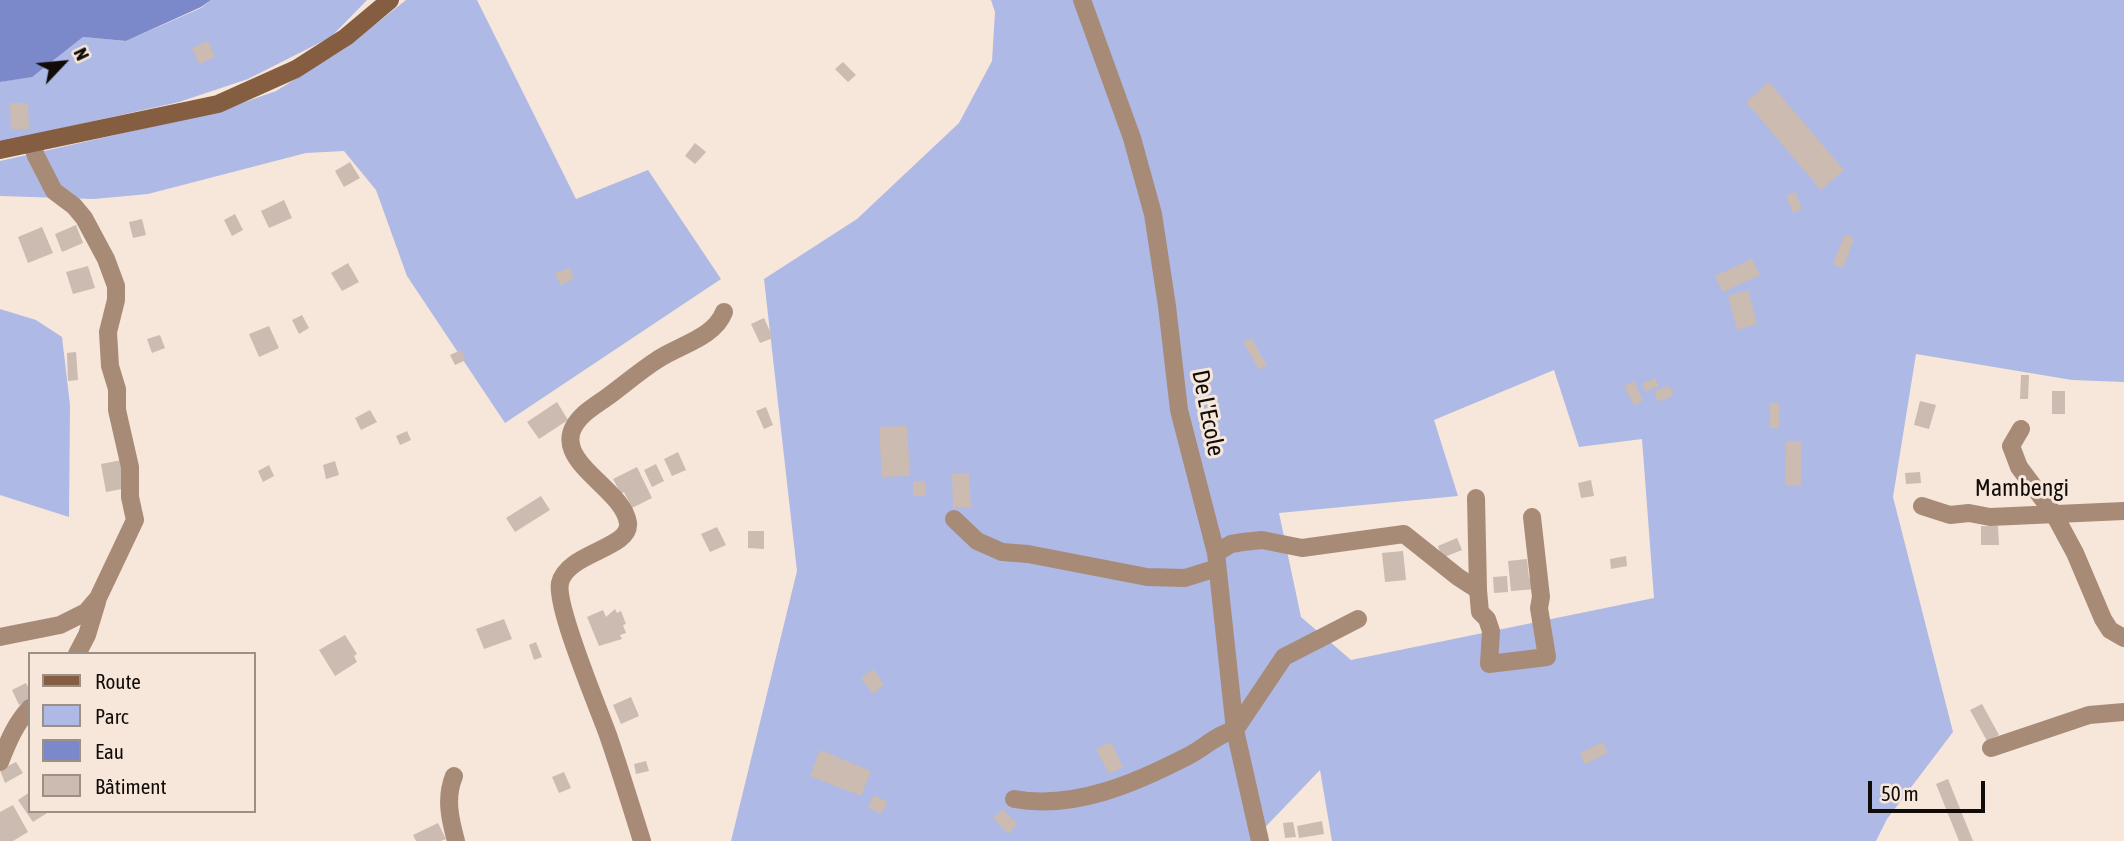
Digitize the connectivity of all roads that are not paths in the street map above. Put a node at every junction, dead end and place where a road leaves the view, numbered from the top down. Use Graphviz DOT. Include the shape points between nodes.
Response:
graph roads {
  1 [pos="390,0"];
  2 [pos="1082,0"];
  3 [pos="32,144"];
  4 [pos="0,150"];
  5 [pos="724,312"];
  6 [pos="2021,429"];
  7 [pos="1476,498"];
  8 [pos="1922,506"];
  9 [pos="2124,511"];
  10 [pos="2054,514"];
  11 [pos="1532,517"];
  12 [pos="954,519"];
  13 [pos="1217,561"];
  14 [pos="1478,590"];
  15 [pos="98,598"];
  16 [pos="1357,619"];
  17 [pos="0,637"];
  18 [pos="2124,638"];
  19 [pos="78,652"];
  20 [pos="28,710"];
  21 [pos="2124,712"];
  22 [pos="1235,730"];
  23 [pos="1991,748"];
  24 [pos="0,762"];
  25 [pos="454,776"];
  26 [pos="1014,799"];
  27 [pos="456,841"];
  28 [pos="642,841"];
  29 [pos="1260,841"];
  1 -- 3 [label="street" via="346,37 296,69 218,104"];
  2 -- 13 [label="street, De L'Ecole" via="1132,138 1153,214 1179,410"];
  3 -- 4 [label="street"];
  3 -- 15 [label="street" via="54,191 84,218 116,286 108,332 110,366 130,467 135,520"];
  5 -- 28 [label="street" via="720,323 658,359 584,414 571,441 572,452 612,497 628,525 625,536 568,567 560,583 566,620"];
  6 -- 10 [label="street" via="2011,450"];
  7 -- 14 [label="street"];
  8 -- 10 [label="street, Mambengi" via="1979,517"];
  9 -- 10 [label="street, Mambengi"];
  10 -- 18 [label="street" via="2103,619"];
  11 -- 14 [label="street" via="1547,657 1489,664 1491,631 1480,612"];
  12 -- 13 [label="street" via="977,541 1002,552 1147,577 1185,578"];
  13 -- 14 [label="street" via="1231,544 1243,542 1262,540 1302,548 1404,534"];
  13 -- 22 [label="street, De L'Ecole"];
  15 -- 17 [label="street" via="86,612 60,625"];
  15 -- 19 [label="street"];
  16 -- 22 [label="street" via="1284,657"];
  20 -- 24 [label="street" via="10,736"];
  21 -- 23 [label="street" via="2089,715"];
  22 -- 26 [label="street" via="1118,789 1048,801"];
  22 -- 29 [label="street, De L'Ecole"];
  25 -- 27 [label="street" via="449,795"];
}
